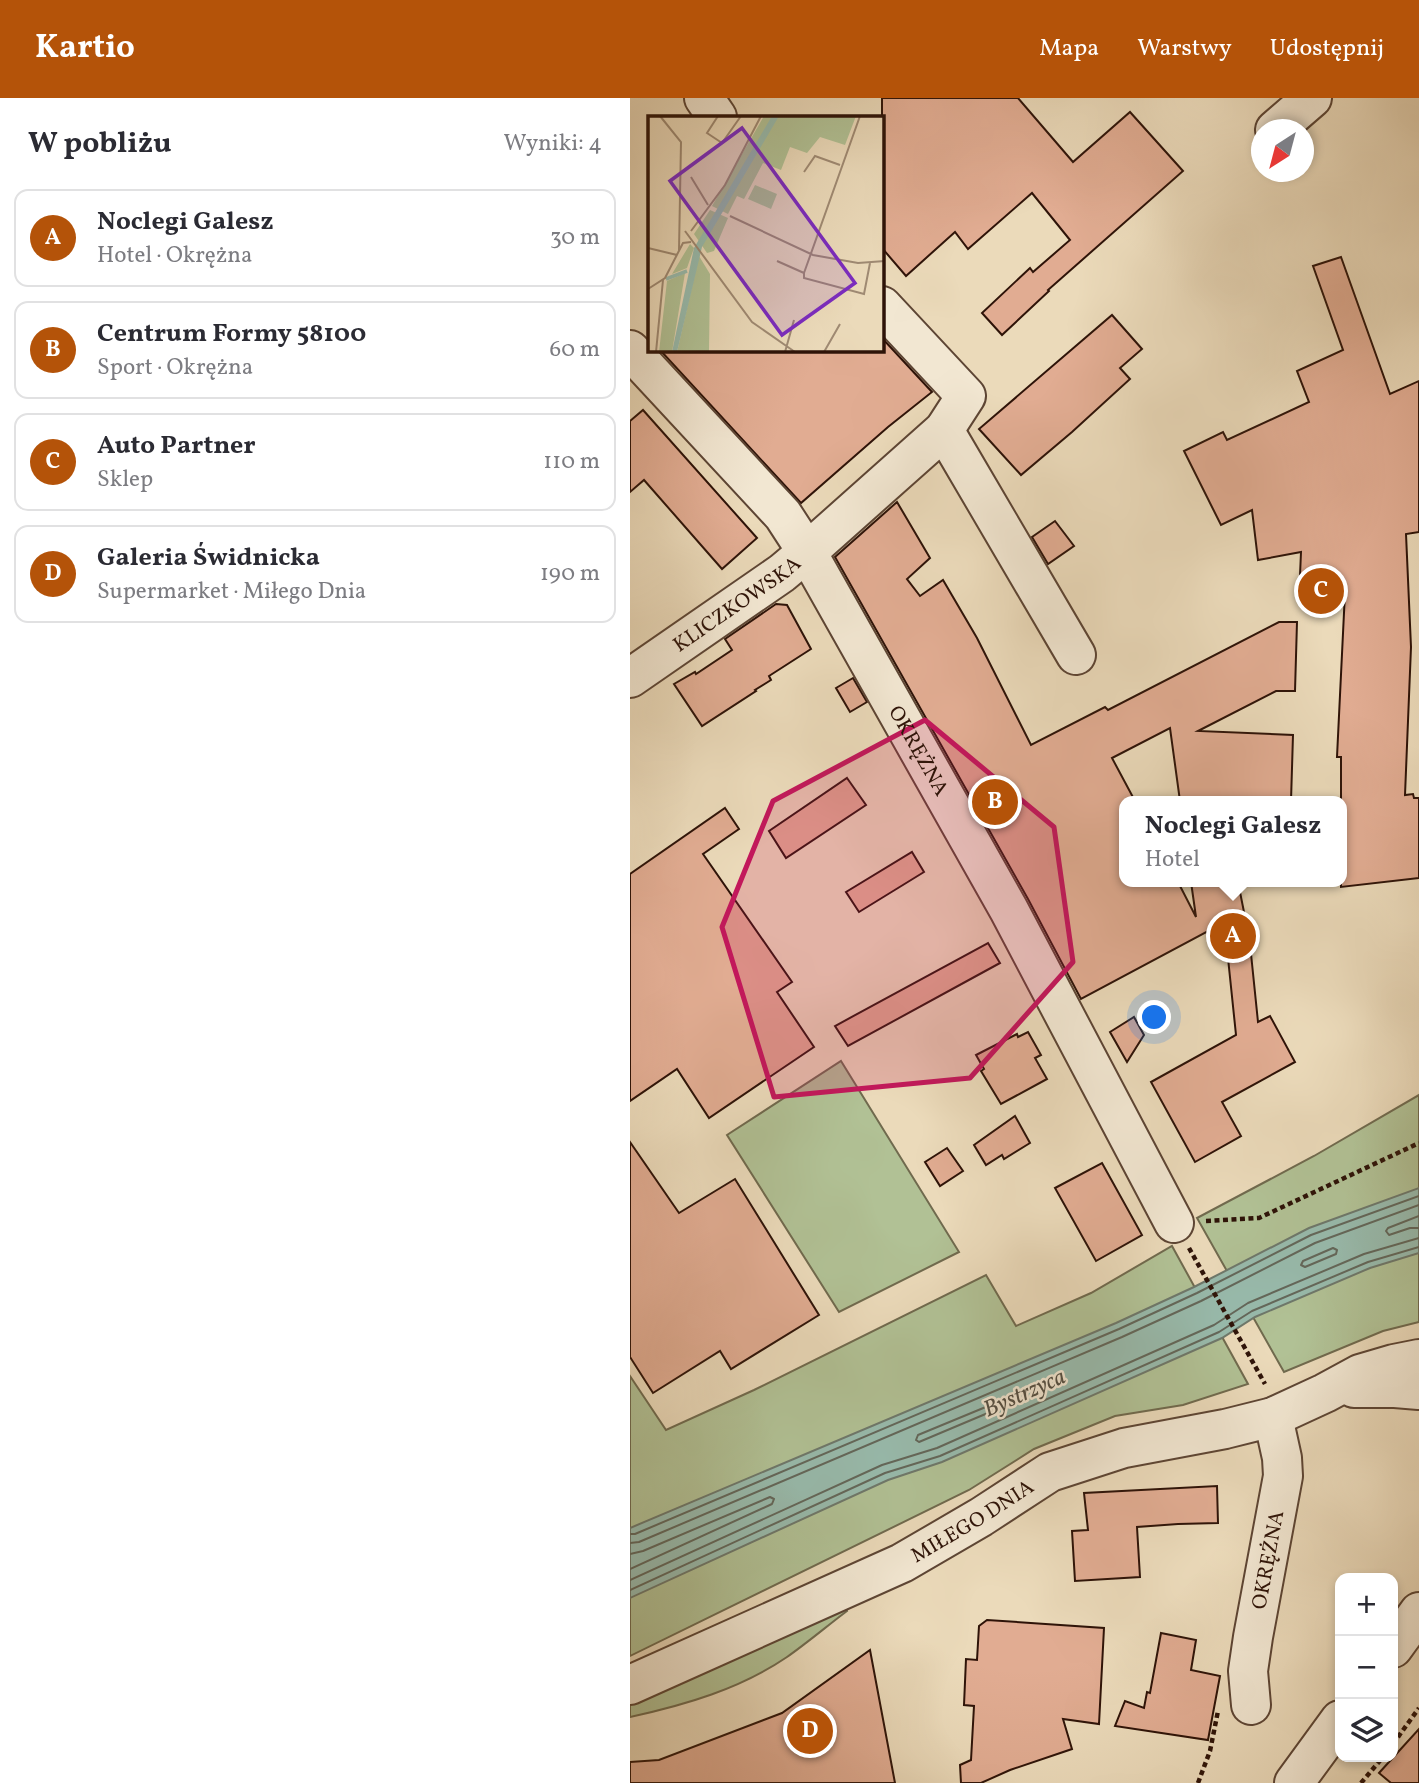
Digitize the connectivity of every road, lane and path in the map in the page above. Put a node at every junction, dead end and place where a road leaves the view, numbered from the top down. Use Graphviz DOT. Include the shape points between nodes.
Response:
graph roads {
  1 [pos="704,98"];
  2 [pos="1312,98"];
  3 [pos="717,116"];
  4 [pos="1287,119"];
  5 [pos="884,308"];
  6 [pos="630,350"];
  7 [pos="944,430"];
  8 [pos="807,552"];
  9 [pos="1076,655"];
  10 [pos="630,678"];
  11 [pos="1419,1143"];
  12 [pos="1174,1223"];
  13 [pos="1200,1269"];
  14 [pos="1419,1359"];
  15 [pos="1419,1390"];
  16 [pos="1325,1393"];
  17 [pos="1271,1404"];
  18 [pos="1419,1612"];
  19 [pos="1398,1641"];
  20 [pos="630,1685"];
  21 [pos="1251,1704"];
  22 [pos="1419,1708"];
  23 [pos="1335,1727"];
  24 [pos="1398,1737"];
  25 [pos="1379,1762"];
  26 [pos="1294,1783"];
  27 [pos="1361,1783"];
  1 -- 3 [label="street"];
  2 -- 4 [label="street"];
  5 -- 7 [label="street, KLICZKOWSKA" via="967,396"];
  6 -- 8 [label="street, OKRĘŻNA" via="783,515"];
  7 -- 8 [label="street, KLICZKOWSKA"];
  7 -- 9 [label="street"];
  8 -- 10 [label="street, KLICZKOWSKA"];
  8 -- 12 [label="street, OKRĘŻNA" via="1009,910"];
  11 -- 12 [label="path" via="1259,1218"];
  13 -- 17 [label="path"];
  14 -- 16 [label="street, MIŁEGO DNIA" via="1360,1374"];
  15 -- 16 [label="street, MIŁEGO DNIA" via="1357,1388"];
  16 -- 17 [label="street, MIŁEGO DNIA"];
  17 -- 20 [label="street, MIŁEGO DNIA" via="1225,1429 1124,1448 1050,1472 902,1563"];
  17 -- 21 [label="street, OKRĘŻNA" via="1283,1476 1251,1648"];
  18 -- 19 [label="street"];
  22 -- 24 [label="path"];
  23 -- 26 [label="street"];
  25 -- 27 [label="path"];
}
